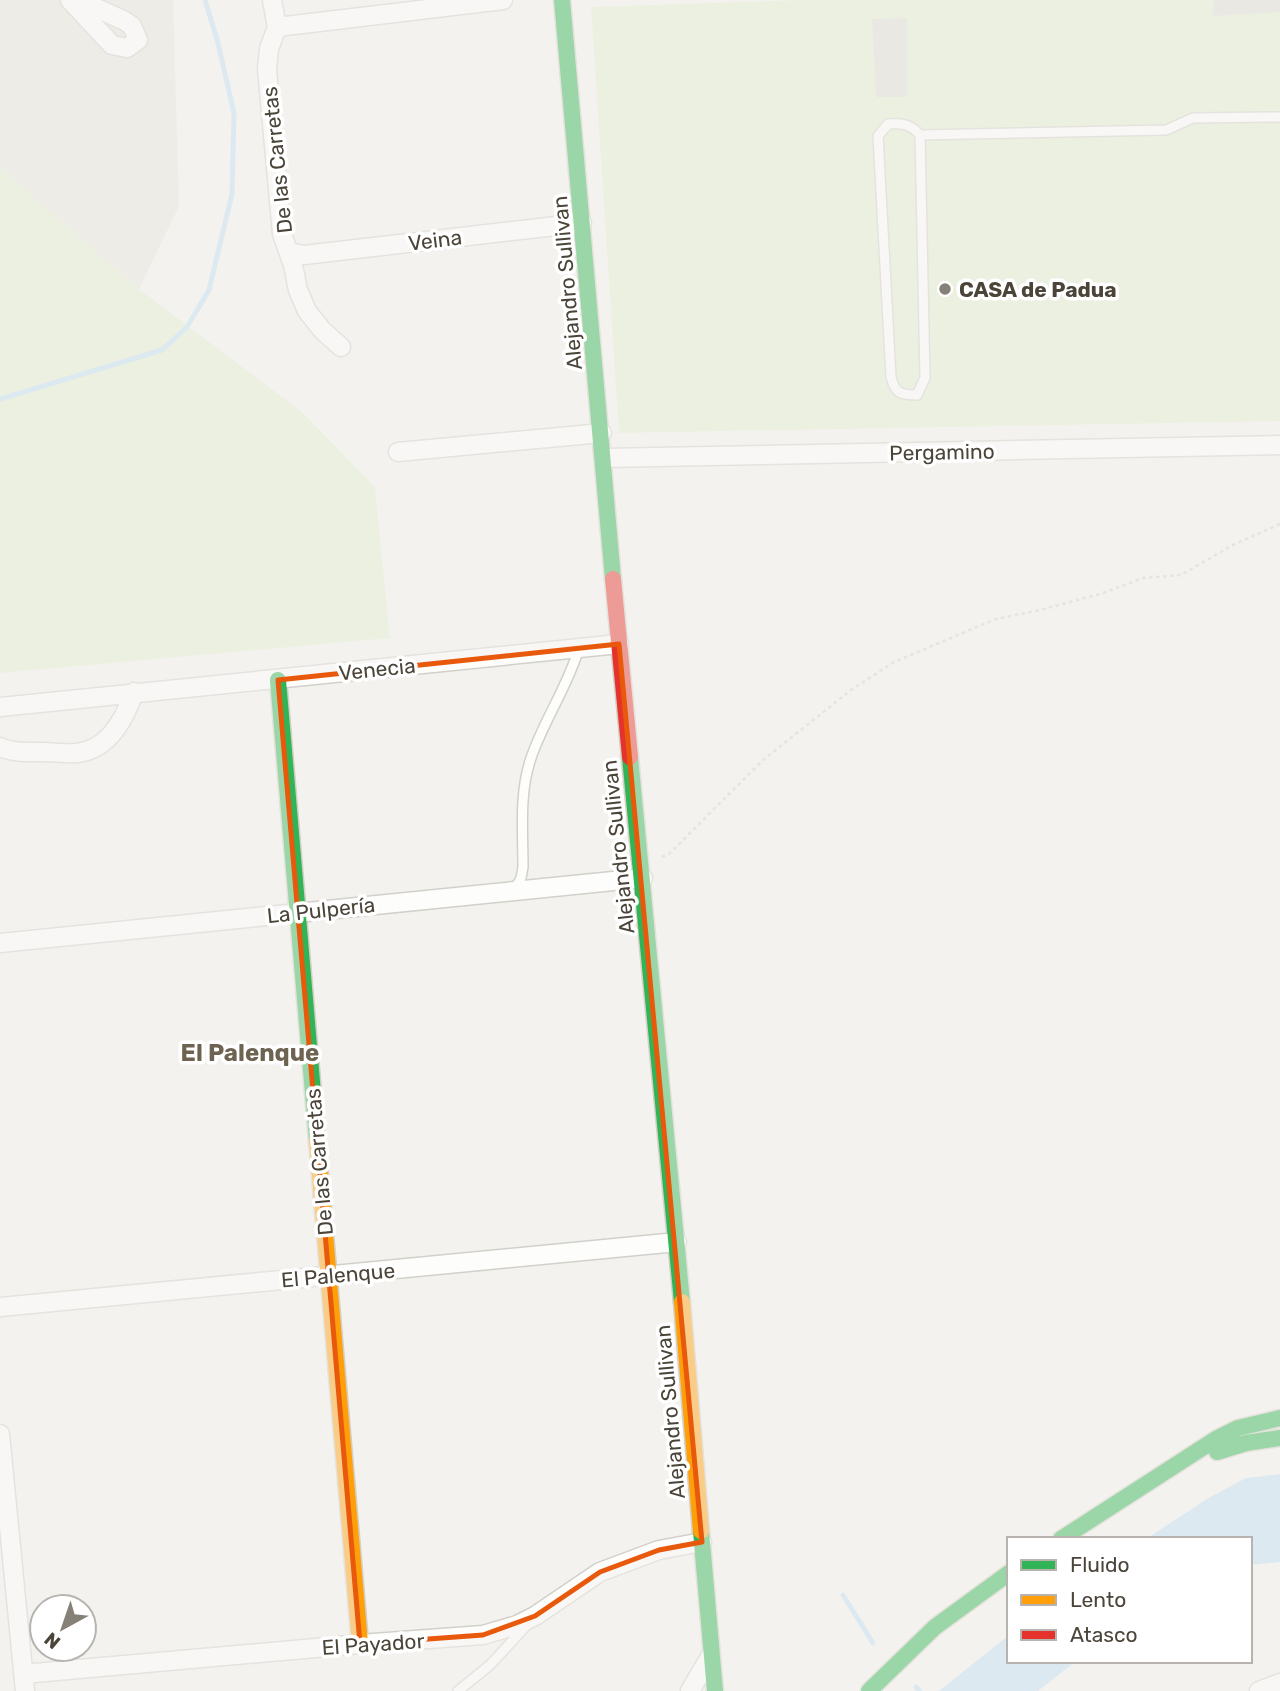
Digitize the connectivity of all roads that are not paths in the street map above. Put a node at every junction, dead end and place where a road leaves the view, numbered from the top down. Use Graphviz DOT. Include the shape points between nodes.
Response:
graph roads {
  1 [pos="70,0"];
  2 [pos="79,0"];
  3 [pos="272,0"];
  4 [pos="503,0"];
  5 [pos="562,0"];
  6 [pos="276,27"];
  7 [pos="1280,117"];
  8 [pos="920,135"];
  9 [pos="582,223"];
  10 [pos="289,252"];
  11 [pos="341,347"];
  12 [pos="602,433"];
  13 [pos="1280,445"];
  14 [pos="398,452"];
  15 [pos="604,458"];
  16 [pos="619,644"];
  17 [pos="579,648"];
  18 [pos="278,680"];
  19 [pos="134,692"];
  20 [pos="0,707"];
  21 [pos="0,747"];
  22 [pos="642,870"];
  23 [pos="514,891"];
  24 [pos="299,912"];
  25 [pos="0,943"];
  26 [pos="677,1242"];
  27 [pos="328,1276"];
  28 [pos="0,1307"];
  29 [pos="1280,1418"];
  30 [pos="0,1434"];
  31 [pos="1280,1438"];
  32 [pos="1167,1470"];
  33 [pos="1064,1537"];
  34 [pos="702,1542"];
  35 [pos="1007,1574"];
  36 [pos="535,1616"];
  37 [pos="360,1644"];
  38 [pos="907,1652"];
  39 [pos="711,1655"];
  40 [pos="24,1683"];
  41 [pos="1280,1683"];
  42 [pos="458,1691"];
  43 [pos="690,1691"];
  44 [pos="715,1691"];
  45 [pos="869,1691"];
  46 [pos="881,1691"];
  47 [pos="1259,1691"];
  1 -- 2 [label="street" via="112,45 127,48 138,40 125,21"];
  3 -- 6 [label="street, De las Carretas"];
  4 -- 6 [label="street"];
  5 -- 9 [label="street, Alejandro Sullivan"];
  6 -- 10 [label="street, De las Carretas" via="267,69 282,234"];
  7 -- 8 [label="lane" via="1193,118 1166,130"];
  8 -- 8 [label="lane" via="913,126 900,123 888,124 877,136 891,377 901,395 917,395 925,378"];
  9 -- 10 [label="street, Veina" via="304,255"];
  9 -- 12 [label="street, Alejandro Sullivan"];
  10 -- 11 [label="street, De las Carretas" via="307,311"];
  12 -- 14 [label="street"];
  12 -- 15 [label="street, Alejandro Sullivan"];
  13 -- 15 [label="street, Pergamino"];
  15 -- 16 [label="street, Alejandro Sullivan"];
  16 -- 17 [label="street, Venecia"];
  16 -- 22 [label="street, Alejandro Sullivan"];
  17 -- 18 [label="street, Venecia"];
  17 -- 23 [label="lane" via="531,757 523,797 523,867"];
  18 -- 19 [label="street, Venecia"];
  18 -- 24 [label="street, De las Carretas"];
  19 -- 20 [label="street, Venecia"];
  19 -- 21 [label="street" via="111,735 80,753 16,752"];
  22 -- 23 [label="street, La Pulpería"];
  22 -- 26 [label="street, Alejandro Sullivan"];
  23 -- 24 [label="street, La Pulpería"];
  24 -- 25 [label="street, La Pulpería"];
  24 -- 27 [label="street, De las Carretas"];
  26 -- 27 [label="street, El Palenque"];
  26 -- 34 [label="street, Alejandro Sullivan"];
  27 -- 28 [label="street, El Palenque"];
  27 -- 37 [label="street, De las Carretas"];
  29 -- 32 [label="street" via="1238,1428"];
  30 -- 40 [label="street"];
  31 -- 32 [label="street" via="1246,1443"];
  32 -- 33 [label="street"];
  34 -- 36 [label="street, El Payador" via="659,1550 600,1572"];
  34 -- 39 [label="street, Alejandro Sullivan"];
  35 -- 38 [label="street"];
  36 -- 37 [label="street, El Payador" via="483,1636"];
  36 -- 42 [label="lane" via="490,1665"];
  37 -- 40 [label="street, El Payador"];
  38 -- 45 [label="street"];
  38 -- 46 [label="street"];
  39 -- 43 [label="street"];
  39 -- 44 [label="street, Alejandro Sullivan"];
  41 -- 47 [label="street"];
}
